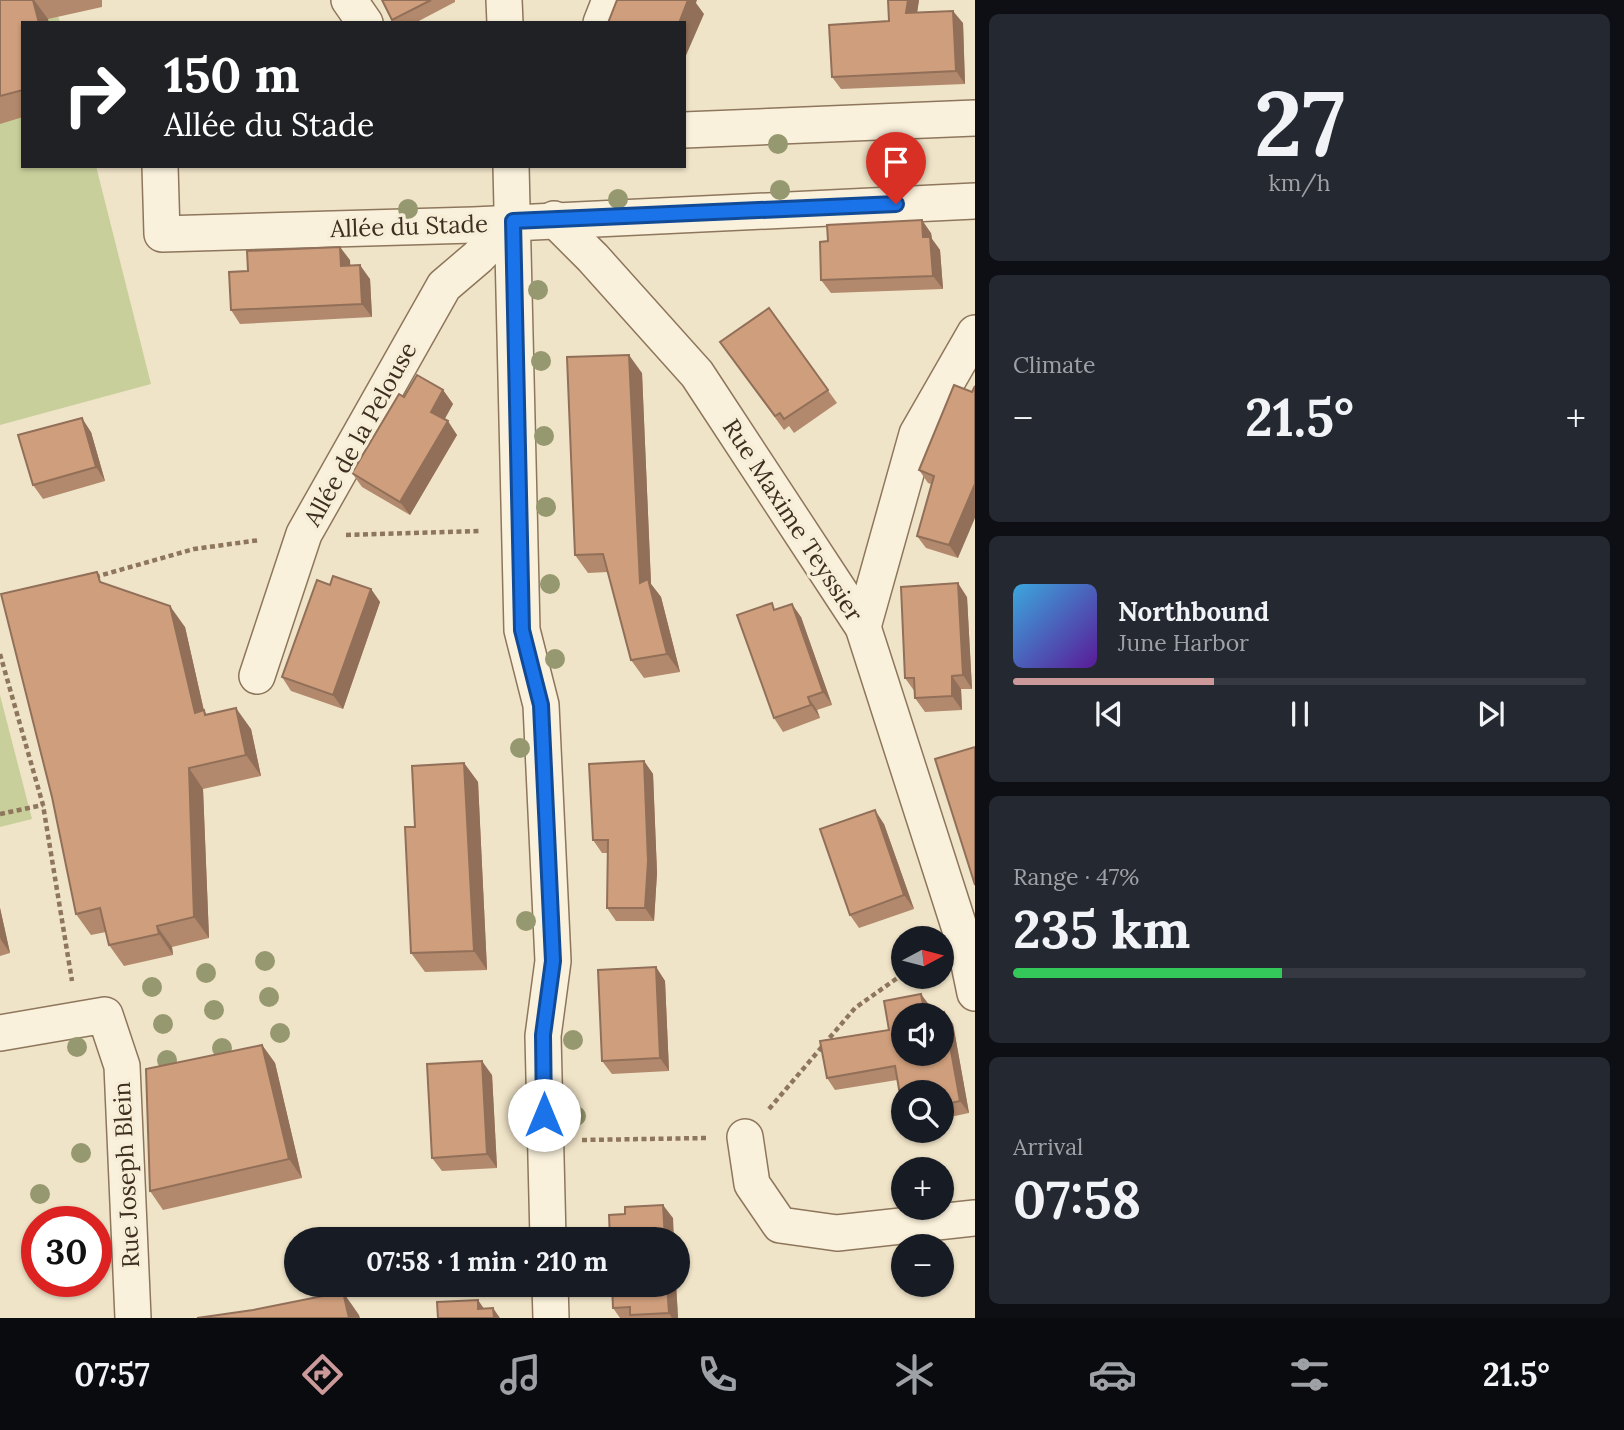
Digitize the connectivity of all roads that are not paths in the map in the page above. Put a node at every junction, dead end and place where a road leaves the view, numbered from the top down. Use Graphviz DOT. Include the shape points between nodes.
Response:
graph roads {
  1 [pos="349,0"];
  2 [pos="504,0"];
  3 [pos="610,0"];
  4 [pos="364,21"];
  5 [pos="505,21"];
  6 [pos="602,21"];
  7 [pos="975,118"];
  8 [pos="686,130"];
  9 [pos="160,168"];
  10 [pos="510,168"];
  11 [pos="975,201"];
  12 [pos="554,219"];
  13 [pos="513,221"];
  14 [pos="975,332"];
  15 [pos="863,627"];
  16 [pos="257,676"];
  17 [pos="975,993"];
  18 [pos="0,1033"];
  19 [pos="745,1137"];
  20 [pos="975,1218"];
  21 [pos="548,1227"];
  22 [pos="550,1297"];
  23 [pos="133,1318"];
  24 [pos="551,1318"];
  1 -- 4 [label="street"];
  2 -- 5 [label="street"];
  3 -- 6 [label="street"];
  7 -- 8 [label="street"];
  9 -- 13 [label="street, Allée du Stade" via="162,234"];
  10 -- 13 [label="street"];
  11 -- 12 [label="street, Allée du Stade"];
  12 -- 13 [label="street, Allée du Stade"];
  12 -- 15 [label="street, Rue Maxime Teyssier" via="697,373"];
  13 -- 16 [label="street, Allée de la Pelouse" via="444,286 304,534"];
  13 -- 21 [label="street" via="522,630 541,705 553,961 543,1035"];
  14 -- 15 [label="street" via="917,434"];
  15 -- 17 [label="street, Rue Maxime Teyssier" via="965,945"];
  18 -- 23 [label="street, Rue Joseph Blein" via="105,1015 122,1066"];
  19 -- 20 [label="street" via="752,1184 780,1225 838,1233"];
  22 -- 24 [label="street"];
}
